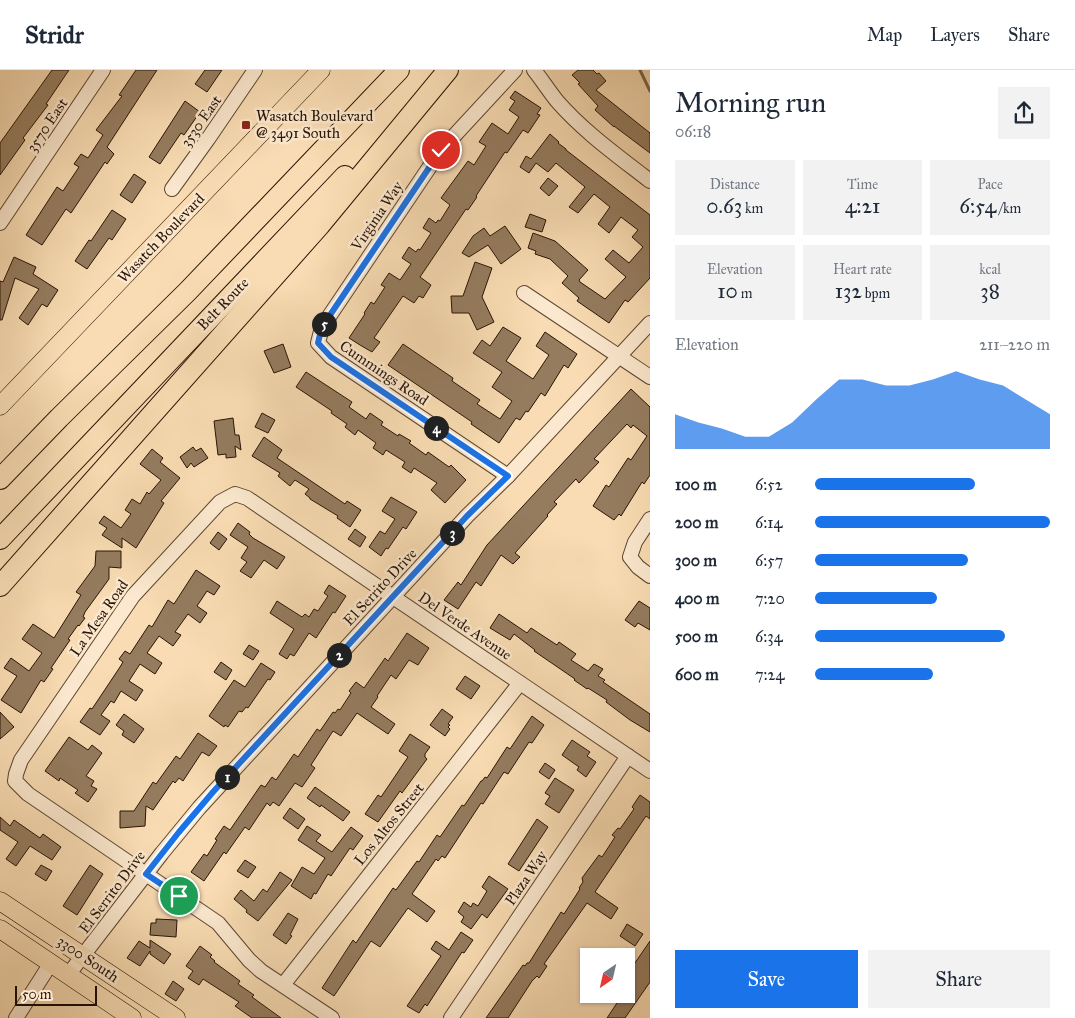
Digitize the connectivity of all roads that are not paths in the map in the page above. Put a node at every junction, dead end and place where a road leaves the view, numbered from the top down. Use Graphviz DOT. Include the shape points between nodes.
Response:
graph roads {
  1 [pos="103,70"];
  2 [pos="255,70"];
  3 [pos="321,70"];
  4 [pos="399,70"];
  5 [pos="447,70"];
  6 [pos="515,70"];
  7 [pos="534,70"];
  8 [pos="650,181"];
  9 [pos="172,189"];
  10 [pos="0,223"];
  11 [pos="524,293"];
  12 [pos="650,323"];
  13 [pos="318,343"];
  14 [pos="619,356"];
  15 [pos="650,377"];
  16 [pos="0,406"];
  17 [pos="508,476"];
  18 [pos="0,479"];
  19 [pos="235,494"];
  20 [pos="650,519"];
  21 [pos="0,539"];
  22 [pos="650,576"];
  23 [pos="0,586"];
  24 [pos="393,596"];
  25 [pos="520,683"];
  26 [pos="628,756"];
  27 [pos="650,771"];
  28 [pos="146,874"];
  29 [pos="0,901"];
  30 [pos="0,929"];
  31 [pos="83,956"];
  32 [pos="51,963"];
  33 [pos="68,975"];
  34 [pos="283,985"];
  35 [pos="16,1018"];
  36 [pos="132,1018"];
  37 [pos="176,1018"];
  38 [pos="332,1018"];
  39 [pos="451,1018"];
  1 -- 10 [label="street, 3570 East"];
  2 -- 9 [label="street, 3530 East"];
  3 -- 16 [label="main road, Wasatch Boulevard"];
  4 -- 18 [label="highway" via="188,291"];
  5 -- 21 [label="highway, Belt Route"];
  5 -- 23 [label="highway" via="320,225"];
  6 -- 13 [label="street, Virginia Way" via="441,150 324,324"];
  7 -- 8 [label="street" via="571,115"];
  11 -- 14 [label="street"];
  12 -- 14 [label="street, El Serrito Drive"];
  13 -- 17 [label="street, Cummings Road" via="331,357"];
  14 -- 15 [label="street"];
  14 -- 17 [label="street, El Serrito Drive"];
  17 -- 24 [label="street, El Serrito Drive"];
  19 -- 24 [label="street, Del Verde Avenue" via="253,502"];
  19 -- 28 [label="street, La Mesa Road" via="220,502 132,596 21,760 16,774 15,781 23,790"];
  20 -- 22 [label="street" via="635,542 630,557"];
  24 -- 25 [label="street, Del Verde Avenue"];
  24 -- 28 [label="street, El Serrito Drive" via="208,797"];
  25 -- 26 [label="street, Del Verde Avenue"];
  25 -- 34 [label="street, Los Altos Street"];
  26 -- 27 [label="street, Del Verde Avenue"];
  26 -- 39 [label="street, Plaza Way"];
  28 -- 31 [label="street, El Serrito Drive"];
  28 -- 34 [label="street" via="218,923 249,960"];
  29 -- 31 [label="main road, 3300 South"];
  30 -- 32 [label="main road, 3300 South"];
  31 -- 33 [label="street, El Serrito Drive"];
  31 -- 37 [label="main road, 3300 South"];
  32 -- 33 [label="main road, 3300 South"];
  32 -- 35 [label="street"];
  33 -- 36 [label="main road, 3300 South"];
  34 -- 38 [label="street"];
}
